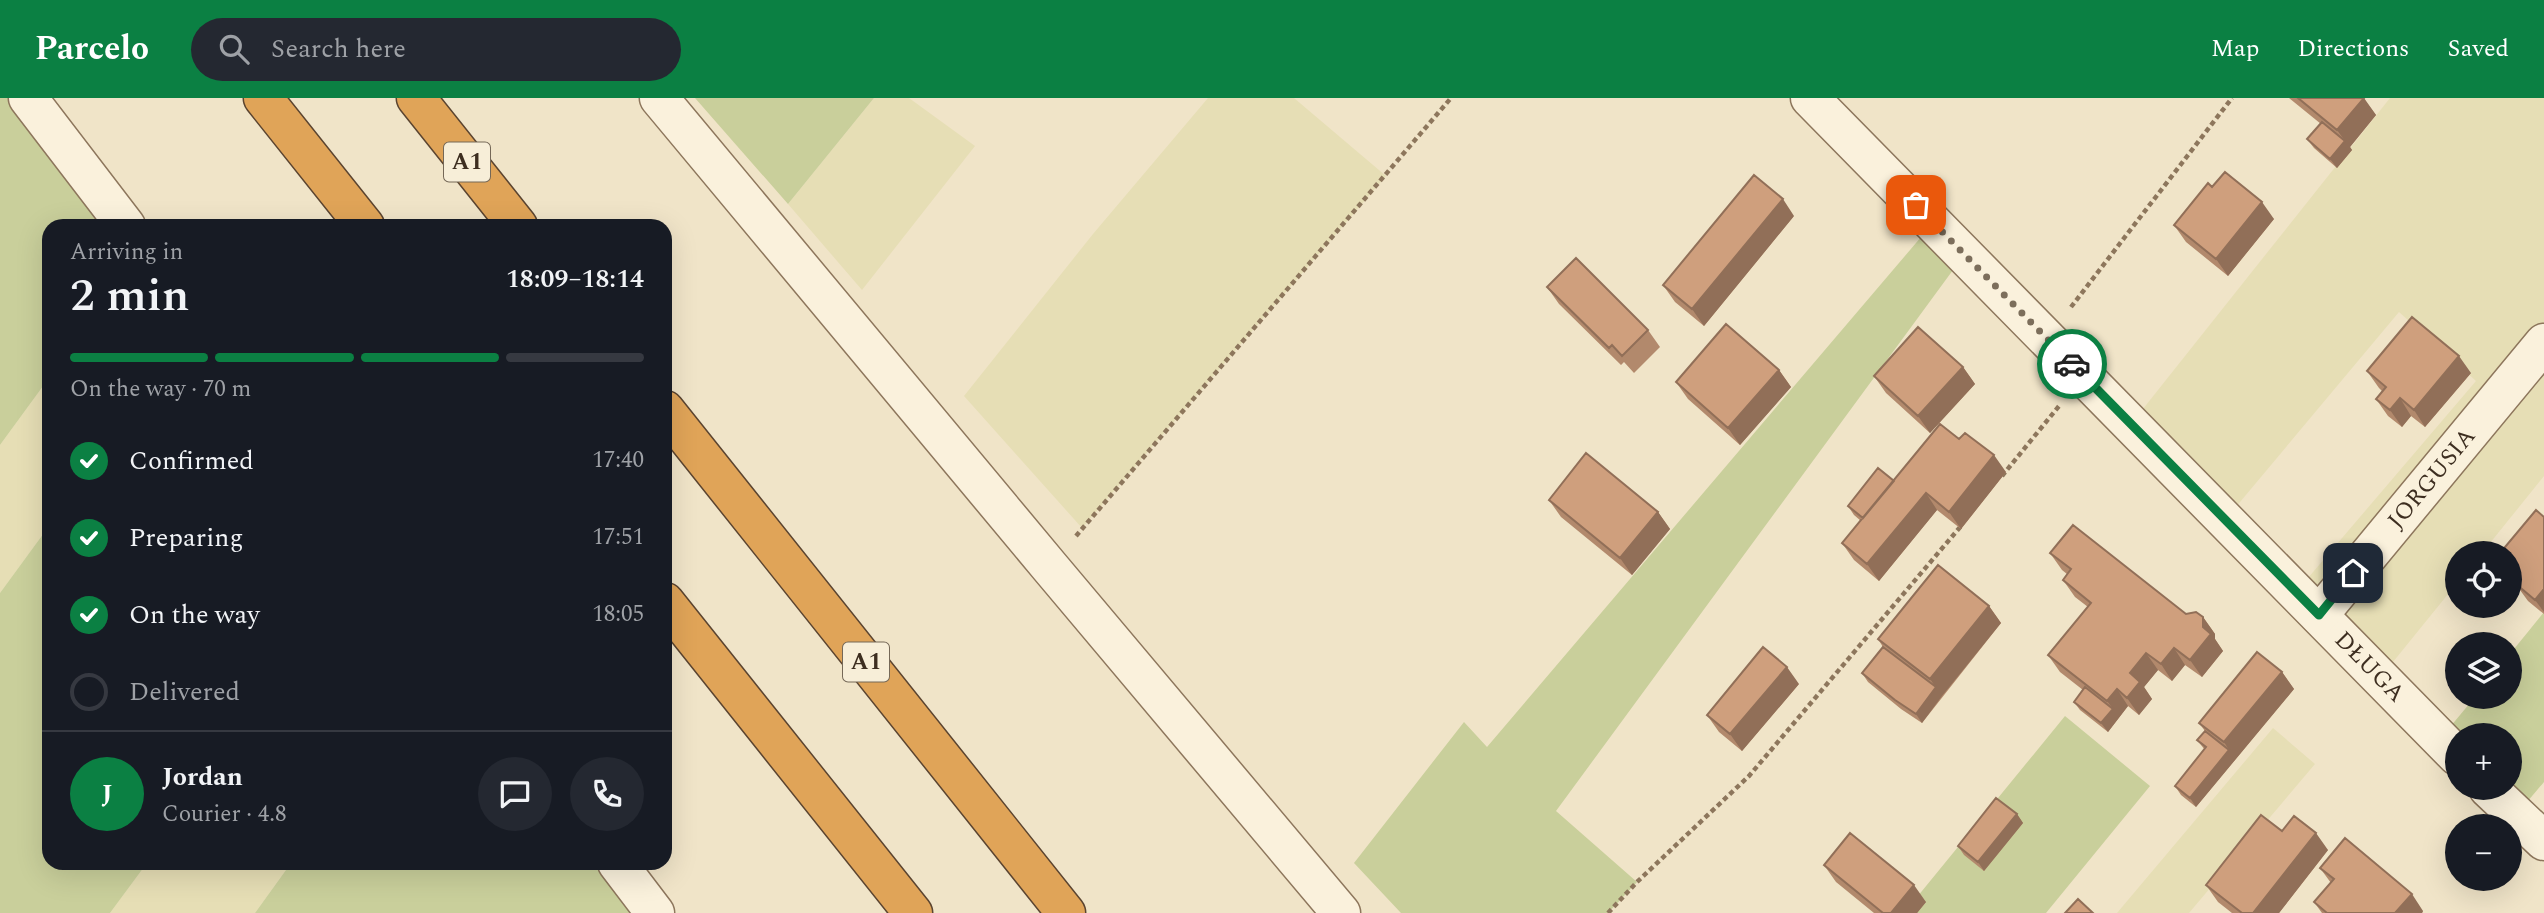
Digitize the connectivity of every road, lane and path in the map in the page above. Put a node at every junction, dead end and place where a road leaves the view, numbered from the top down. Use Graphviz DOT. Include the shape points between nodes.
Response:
graph roads {
  1 [pos="27,98"];
  2 [pos="263,98"];
  3 [pos="416,98"];
  4 [pos="659,98"];
  5 [pos="1451,98"];
  6 [pos="1810,98"];
  7 [pos="2232,98"];
  8 [pos="121,219"];
  9 [pos="359,219"];
  10 [pos="512,219"];
  11 [pos="2046,338"];
  12 [pos="2544,344"];
  13 [pos="2083,376"];
  14 [pos="672,419"];
  15 [pos="1996,483"];
  16 [pos="1962,526"];
  17 [pos="1049,566"];
  18 [pos="672,611"];
  19 [pos="2319,615"];
  20 [pos="2445,744"];
  21 [pos="2501,800"];
  22 [pos="2544,841"];
  23 [pos="622,870"];
  24 [pos="655,913"];
  25 [pos="913,913"];
  26 [pos="1066,913"];
  27 [pos="1341,913"];
  28 [pos="1608,913"];
  1 -- 8 [label="street"];
  2 -- 9 [label="highway"];
  3 -- 10 [label="highway, A1"];
  4 -- 17 [label="street"];
  5 -- 17 [label="path"];
  6 -- 11 [label="street, DŁUGA"];
  7 -- 11 [label="path"];
  11 -- 13 [label="street, DŁUGA"];
  12 -- 19 [label="street, JORGUSIA"];
  13 -- 15 [label="path"];
  13 -- 19 [label="street, DŁUGA"];
  14 -- 26 [label="highway, A1"];
  16 -- 28 [label="path" via="1749,776"];
  17 -- 27 [label="street"];
  18 -- 25 [label="highway"];
  19 -- 20 [label="street, DŁUGA"];
  21 -- 22 [label="street"];
  23 -- 24 [label="street"];
}
